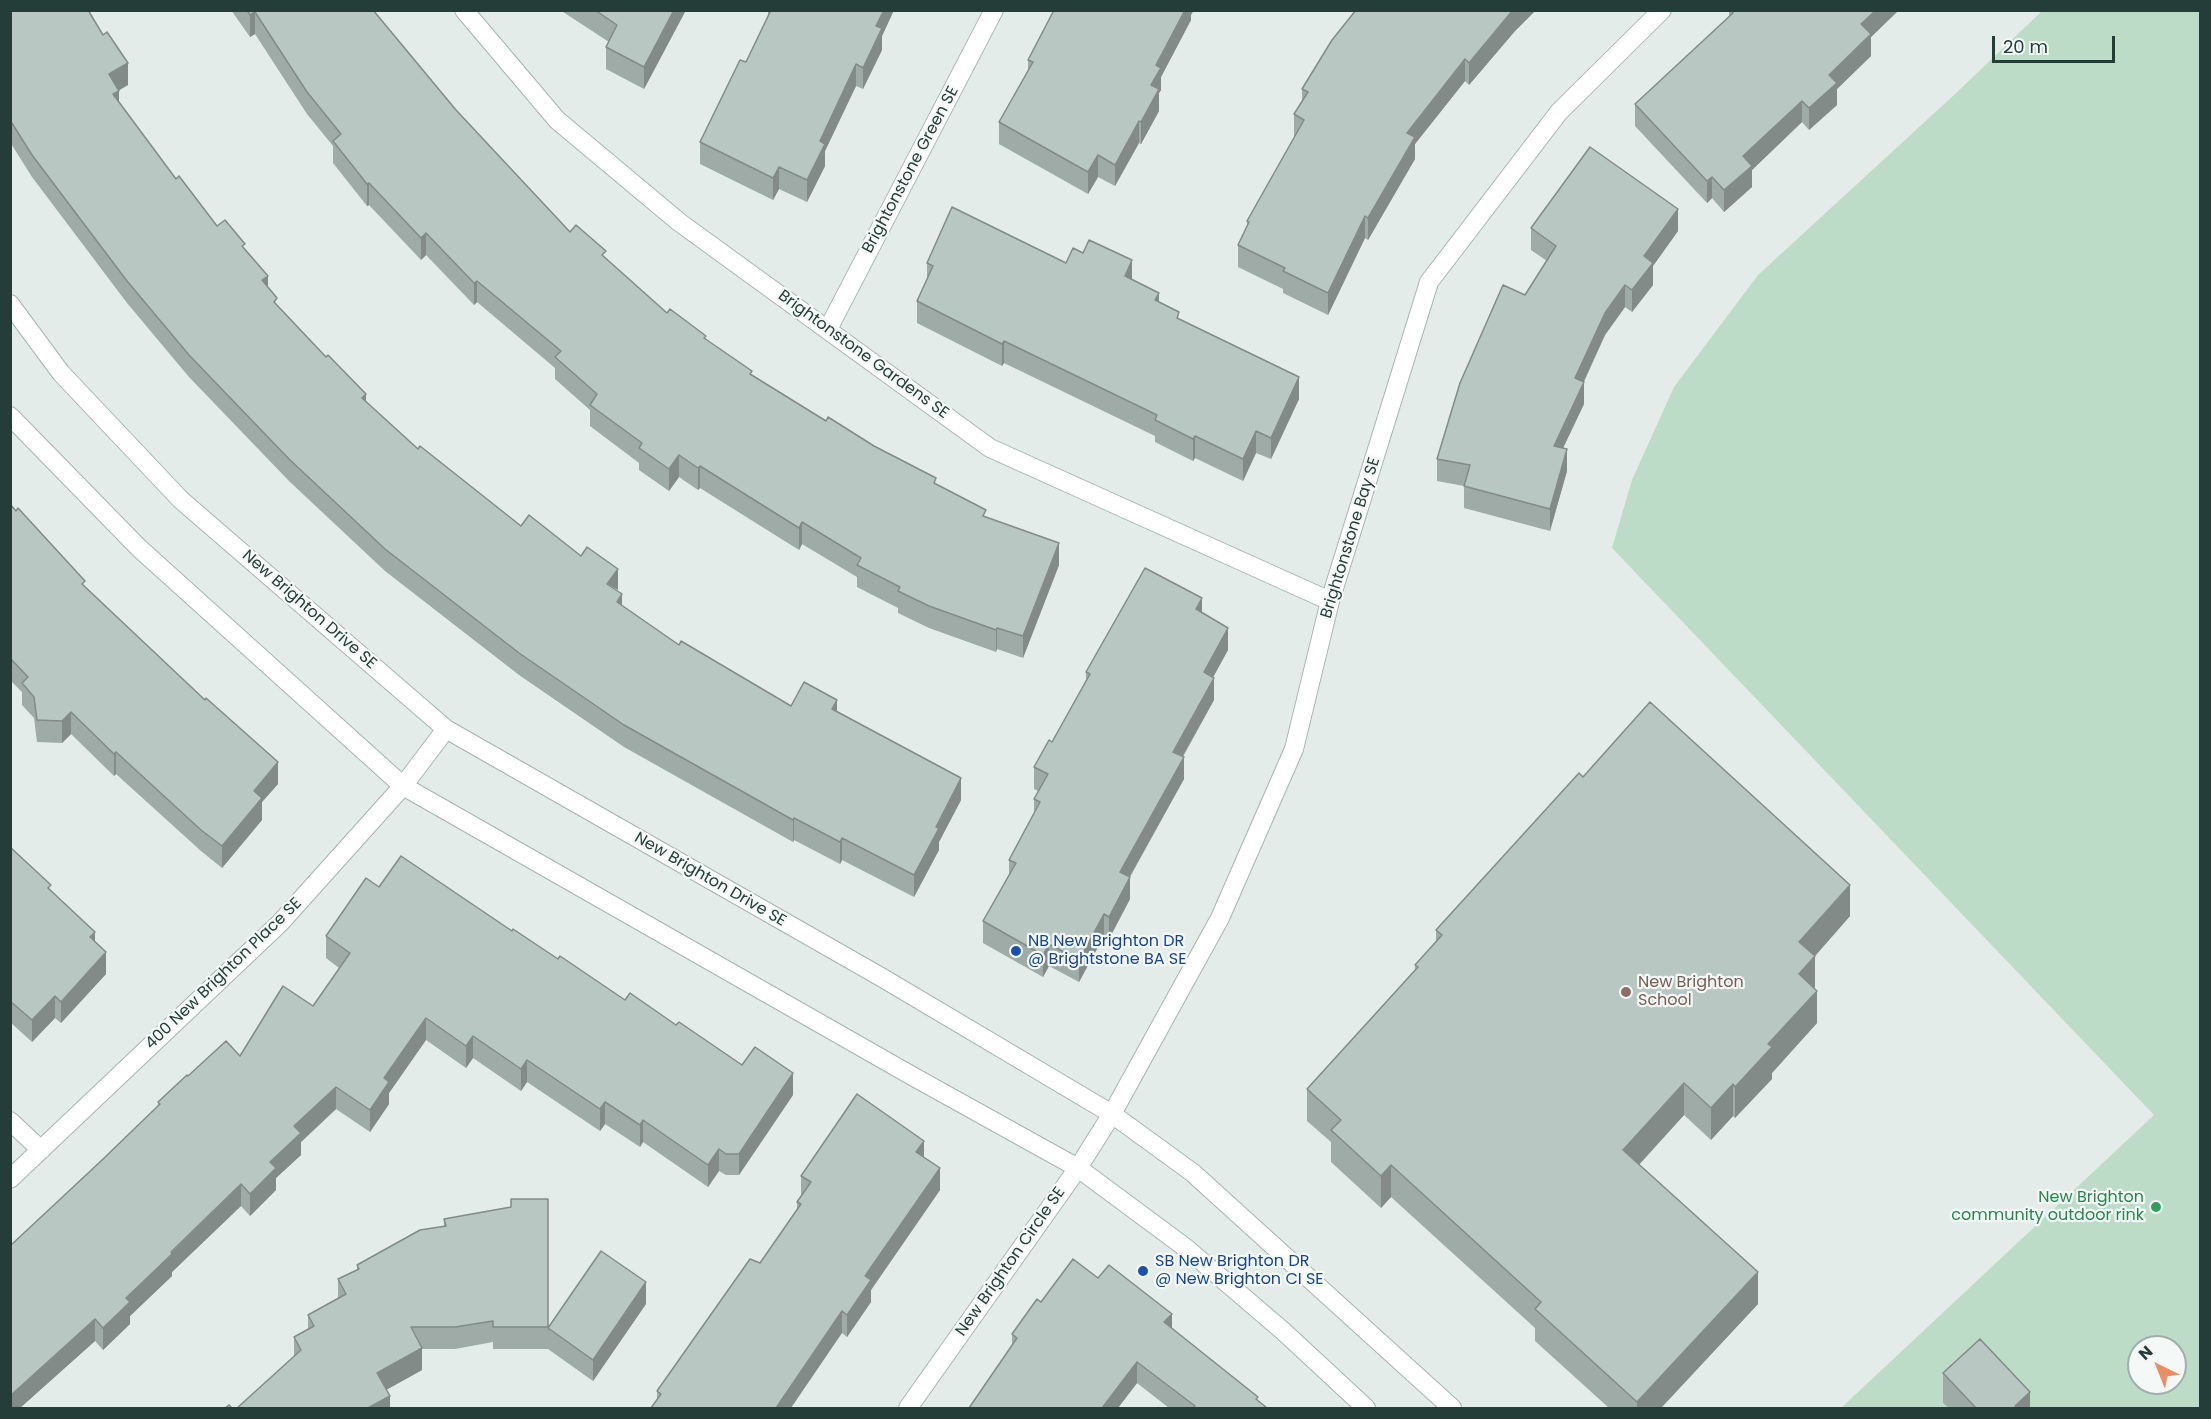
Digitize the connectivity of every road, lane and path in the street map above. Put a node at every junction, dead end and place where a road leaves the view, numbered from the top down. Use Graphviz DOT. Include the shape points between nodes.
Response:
graph roads {
  1 [pos="464,10"];
  2 [pos="994,10"];
  3 [pos="1662,10"];
  4 [pos="10,303"];
  5 [pos="828,329"];
  6 [pos="10,416"];
  7 [pos="1330,601"];
  8 [pos="446,729"];
  9 [pos="403,786"];
  10 [pos="1112,1114"];
  11 [pos="10,1121"];
  12 [pos="41,1150"];
  13 [pos="1078,1168"];
  14 [pos="10,1179"];
  15 [pos="908,1408"];
  16 [pos="1366,1408"];
  17 [pos="1452,1408"];
  1 -- 5 [label="street, Brightonstone Gardens SE" via="557,120 679,222"];
  2 -- 5 [label="street, Brightonstone Green SE"];
  3 -- 7 [label="street, Brightonstone Bay SE" via="1559,112 1429,282"];
  4 -- 8 [label="street, New Brighton Drive SE" via="61,373 181,500"];
  5 -- 7 [label="street, Brightonstone Gardens SE" via="990,448"];
  6 -- 9 [label="street" via="139,548"];
  7 -- 10 [label="street, Brightonstone Bay SE" via="1294,749 1220,918"];
  8 -- 9 [label="street, 400 New Brighton Place SE"];
  8 -- 10 [label="street, New Brighton Drive SE"];
  9 -- 12 [label="street, 400 New Brighton Place SE" via="280,924"];
  9 -- 13 [label="street"];
  10 -- 13 [label="street, New Brighton Circle SE"];
  10 -- 17 [label="street, New Brighton Drive SE" via="1194,1173"];
  11 -- 12 [label="street"];
  12 -- 14 [label="street, 400 New Brighton Place SE"];
  13 -- 15 [label="street, New Brighton Circle SE"];
  13 -- 16 [label="street" via="1186,1248"];
}
